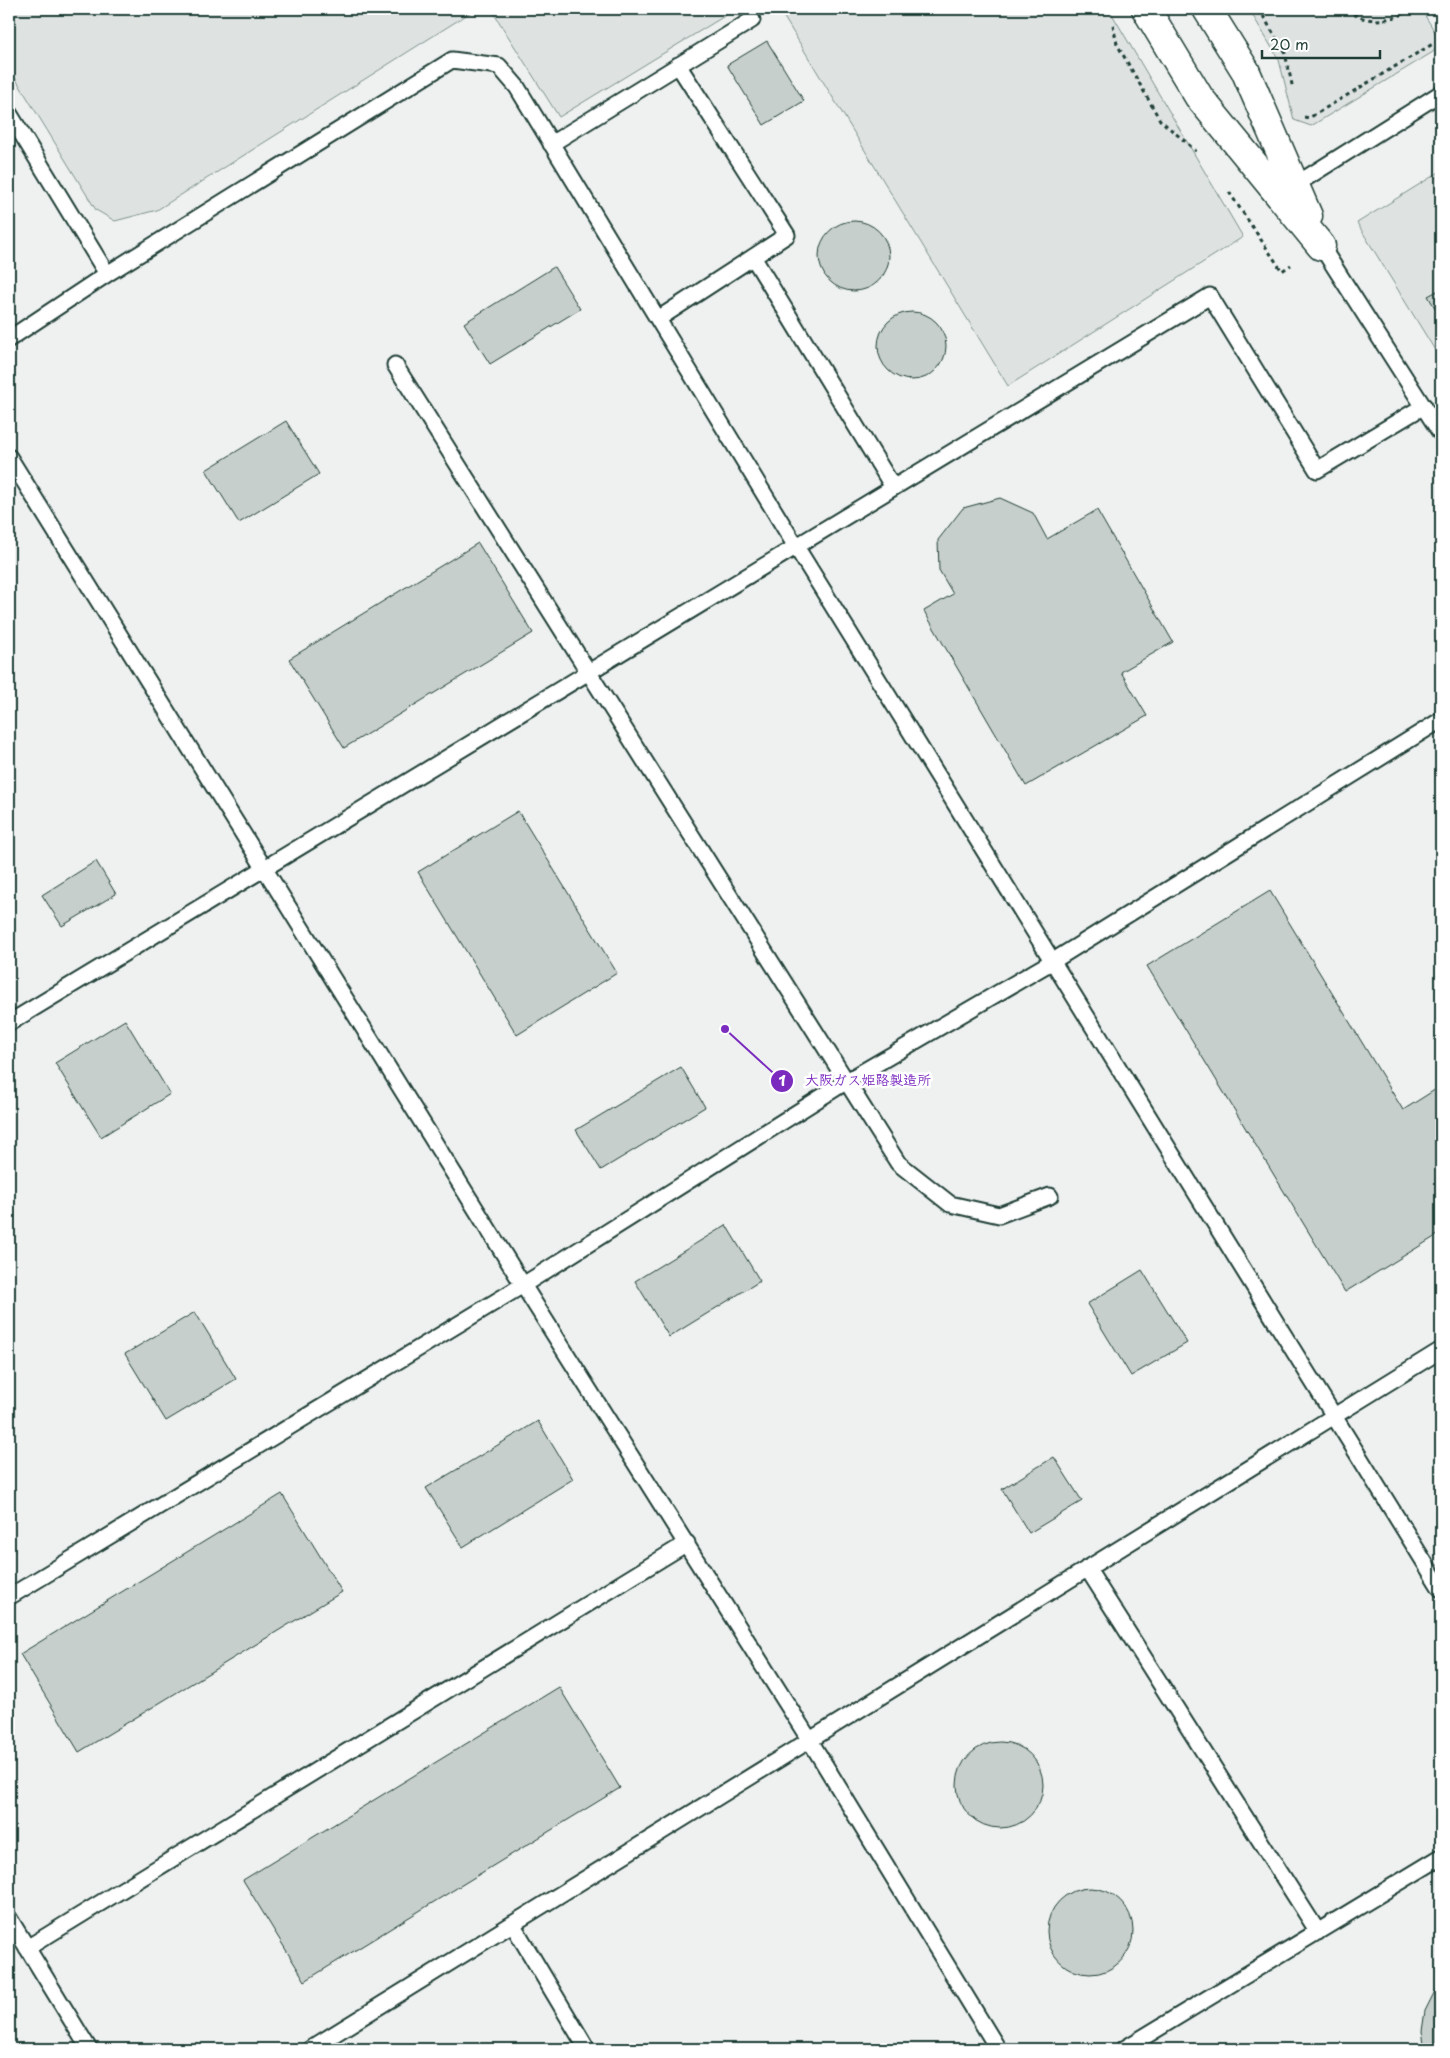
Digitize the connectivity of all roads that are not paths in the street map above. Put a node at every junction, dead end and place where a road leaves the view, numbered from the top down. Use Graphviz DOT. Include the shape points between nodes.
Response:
graph roads {
  1 [pos="1146,9"];
  2 [pos="1207,9"];
  3 [pos="752,20"];
  4 [pos="678,65"];
  5 [pos="1441,93"];
  6 [pos="9,114"];
  7 [pos="551,144"];
  8 [pos="1295,185"];
  9 [pos="1321,246"];
  10 [pos="752,257"];
  11 [pos="107,274"];
  12 [pos="658,319"];
  13 [pos="9,339"];
  14 [pos="394,365"];
  15 [pos="1424,406"];
  16 [pos="1441,434"];
  17 [pos="9,457"];
  18 [pos="893,487"];
  19 [pos="795,545"];
  20 [pos="588,671"];
  21 [pos="1441,720"];
  22 [pos="265,868"];
  23 [pos="1052,962"];
  24 [pos="9,1023"];
  25 [pos="847,1081"];
  26 [pos="1050,1196"];
  27 [pos="523,1284"];
  28 [pos="1441,1350"];
  29 [pos="1333,1416"];
  30 [pos="687,1543"];
  31 [pos="1087,1568"];
  32 [pos="1441,1589"];
  33 [pos="9,1597"];
  34 [pos="809,1739"];
  35 [pos="1441,1857"];
  36 [pos="9,1918"];
  37 [pos="513,1925"];
  38 [pos="1318,1932"];
  39 [pos="27,1948"];
  40 [pos="89,2049"];
  41 [pos="310,2049"];
  42 [pos="587,2049"];
  43 [pos="998,2049"];
  44 [pos="1124,2049"];
  1 -- 9 [label="street" via="1200,97"];
  2 -- 8 [label="street" via="1245,70"];
  3 -- 4 [label="lane"];
  4 -- 7 [label="lane"];
  4 -- 10 [label="lane" via="788,235"];
  5 -- 8 [label="lane"];
  6 -- 11 [label="lane"];
  7 -- 11 [label="lane" via="499,66 452,60"];
  7 -- 12 [label="lane"];
  8 -- 9 [label="street"];
  9 -- 15 [label="lane"];
  10 -- 12 [label="lane"];
  10 -- 18 [label="lane"];
  11 -- 13 [label="lane"];
  12 -- 19 [label="lane"];
  14 -- 20 [label="lane"];
  15 -- 16 [label="lane"];
  15 -- 18 [label="lane" via="1317,470 1210,296"];
  17 -- 22 [label="lane"];
  18 -- 19 [label="lane"];
  19 -- 20 [label="lane"];
  19 -- 23 [label="lane"];
  20 -- 22 [label="lane"];
  20 -- 25 [label="lane"];
  21 -- 23 [label="lane"];
  22 -- 24 [label="lane"];
  22 -- 27 [label="lane"];
  23 -- 25 [label="lane"];
  23 -- 29 [label="lane"];
  25 -- 26 [label="lane" via="898,1163 950,1204 999,1215"];
  25 -- 27 [label="lane"];
  27 -- 30 [label="lane"];
  27 -- 33 [label="lane"];
  28 -- 29 [label="lane"];
  29 -- 31 [label="lane"];
  29 -- 32 [label="lane"];
  30 -- 34 [label="lane"];
  30 -- 39 [label="lane"];
  31 -- 34 [label="lane"];
  31 -- 38 [label="lane"];
  34 -- 37 [label="lane"];
  34 -- 43 [label="lane"];
  35 -- 38 [label="lane"];
  36 -- 39 [label="lane"];
  37 -- 41 [label="lane"];
  37 -- 42 [label="lane"];
  38 -- 44 [label="lane"];
  39 -- 40 [label="lane"];
}
